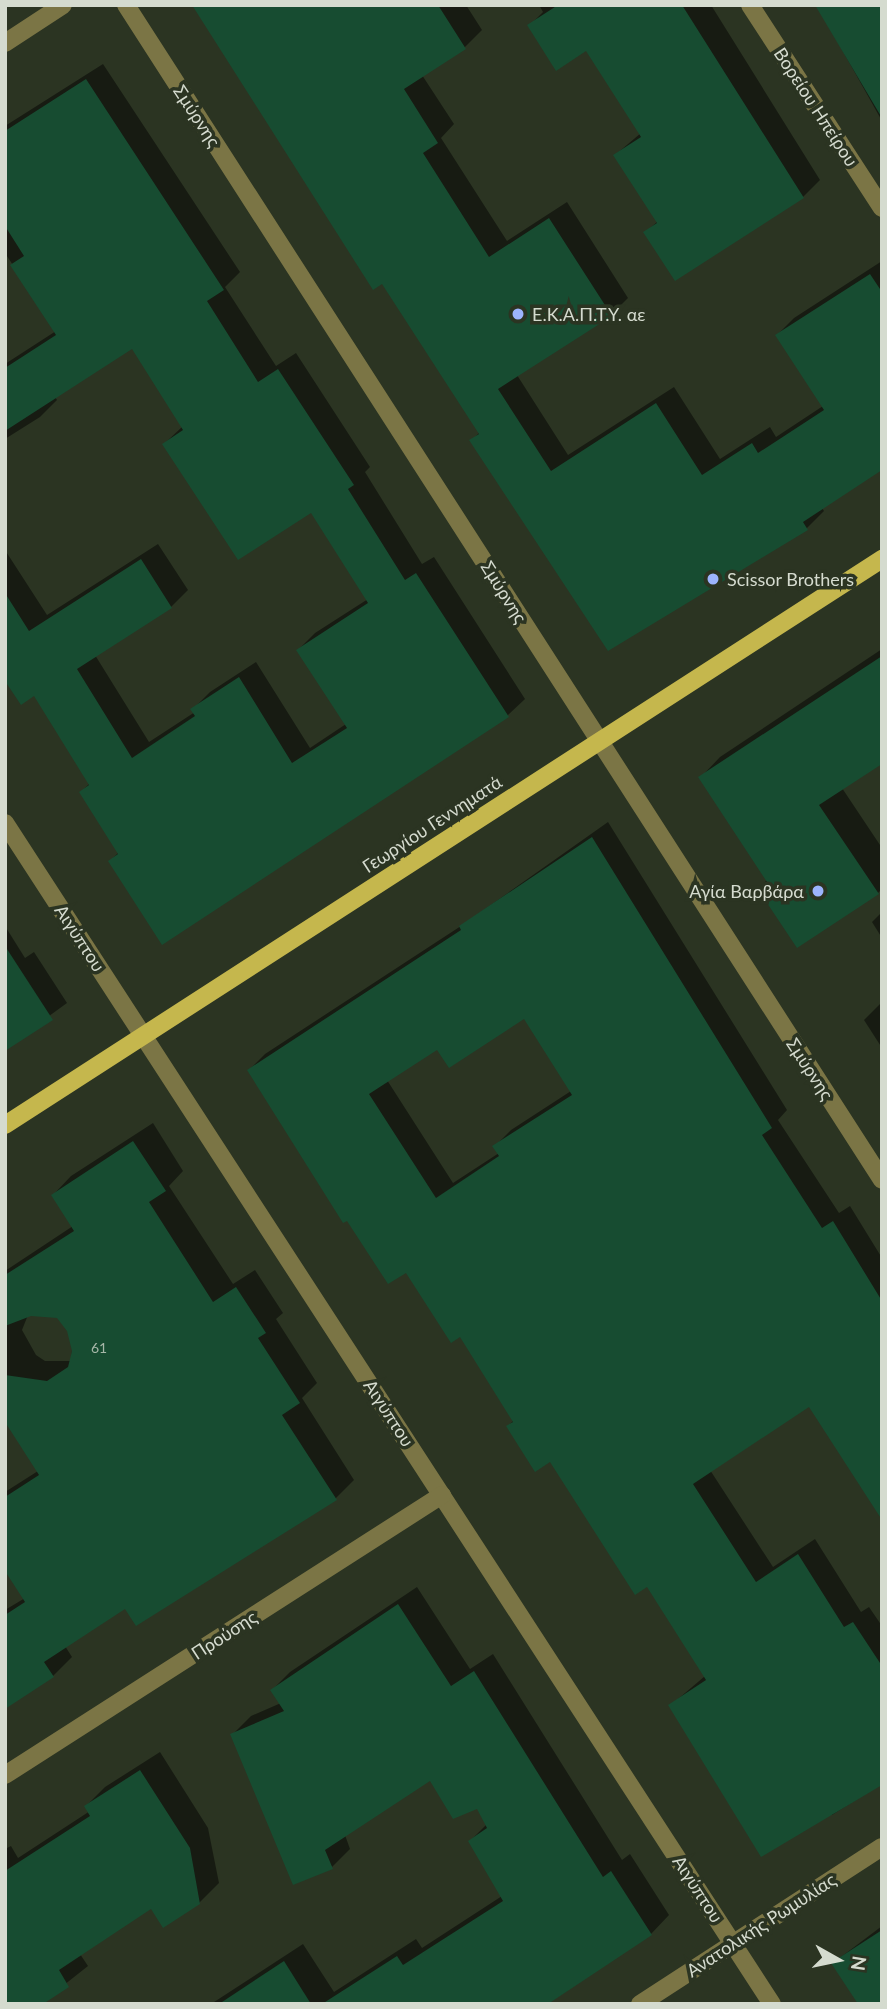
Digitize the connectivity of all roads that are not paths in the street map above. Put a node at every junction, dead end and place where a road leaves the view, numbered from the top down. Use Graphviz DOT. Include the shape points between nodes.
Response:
graph roads {
  1 [pos="63,5"];
  2 [pos="126,5"];
  3 [pos="750,5"];
  4 [pos="5,43"];
  5 [pos="882,208"];
  6 [pos="882,559"];
  7 [pos="598,742"];
  8 [pos="5,823"];
  9 [pos="144,1035"];
  10 [pos="5,1125"];
  11 [pos="882,1180"];
  12 [pos="442,1495"];
  13 [pos="5,1775"];
  14 [pos="882,1847"];
  15 [pos="733,1943"];
  16 [pos="640,2004"];
  17 [pos="772,2004"];
  1 -- 4 [label="street"];
  2 -- 7 [label="street, Σμύρνης"];
  3 -- 5 [label="street, Βορείου Ηπείρου"];
  6 -- 7 [label="main road, Γεωργίου Γεννηματά"];
  7 -- 9 [label="main road, Γεωργίου Γεννηματά"];
  7 -- 11 [label="street, Σμύρνης"];
  8 -- 9 [label="street, Αιγύπτου"];
  9 -- 10 [label="main road, Γεωργίου Γεννηματά"];
  9 -- 12 [label="street, Αιγύπτου"];
  12 -- 13 [label="street, Προύσης"];
  12 -- 15 [label="street, Αιγύπτου"];
  14 -- 15 [label="street, Ανατολικής Ρωμυλίας"];
  15 -- 16 [label="street, Ανατολικής Ρωμυλίας"];
  15 -- 17 [label="street, Αιγύπτου"];
}
